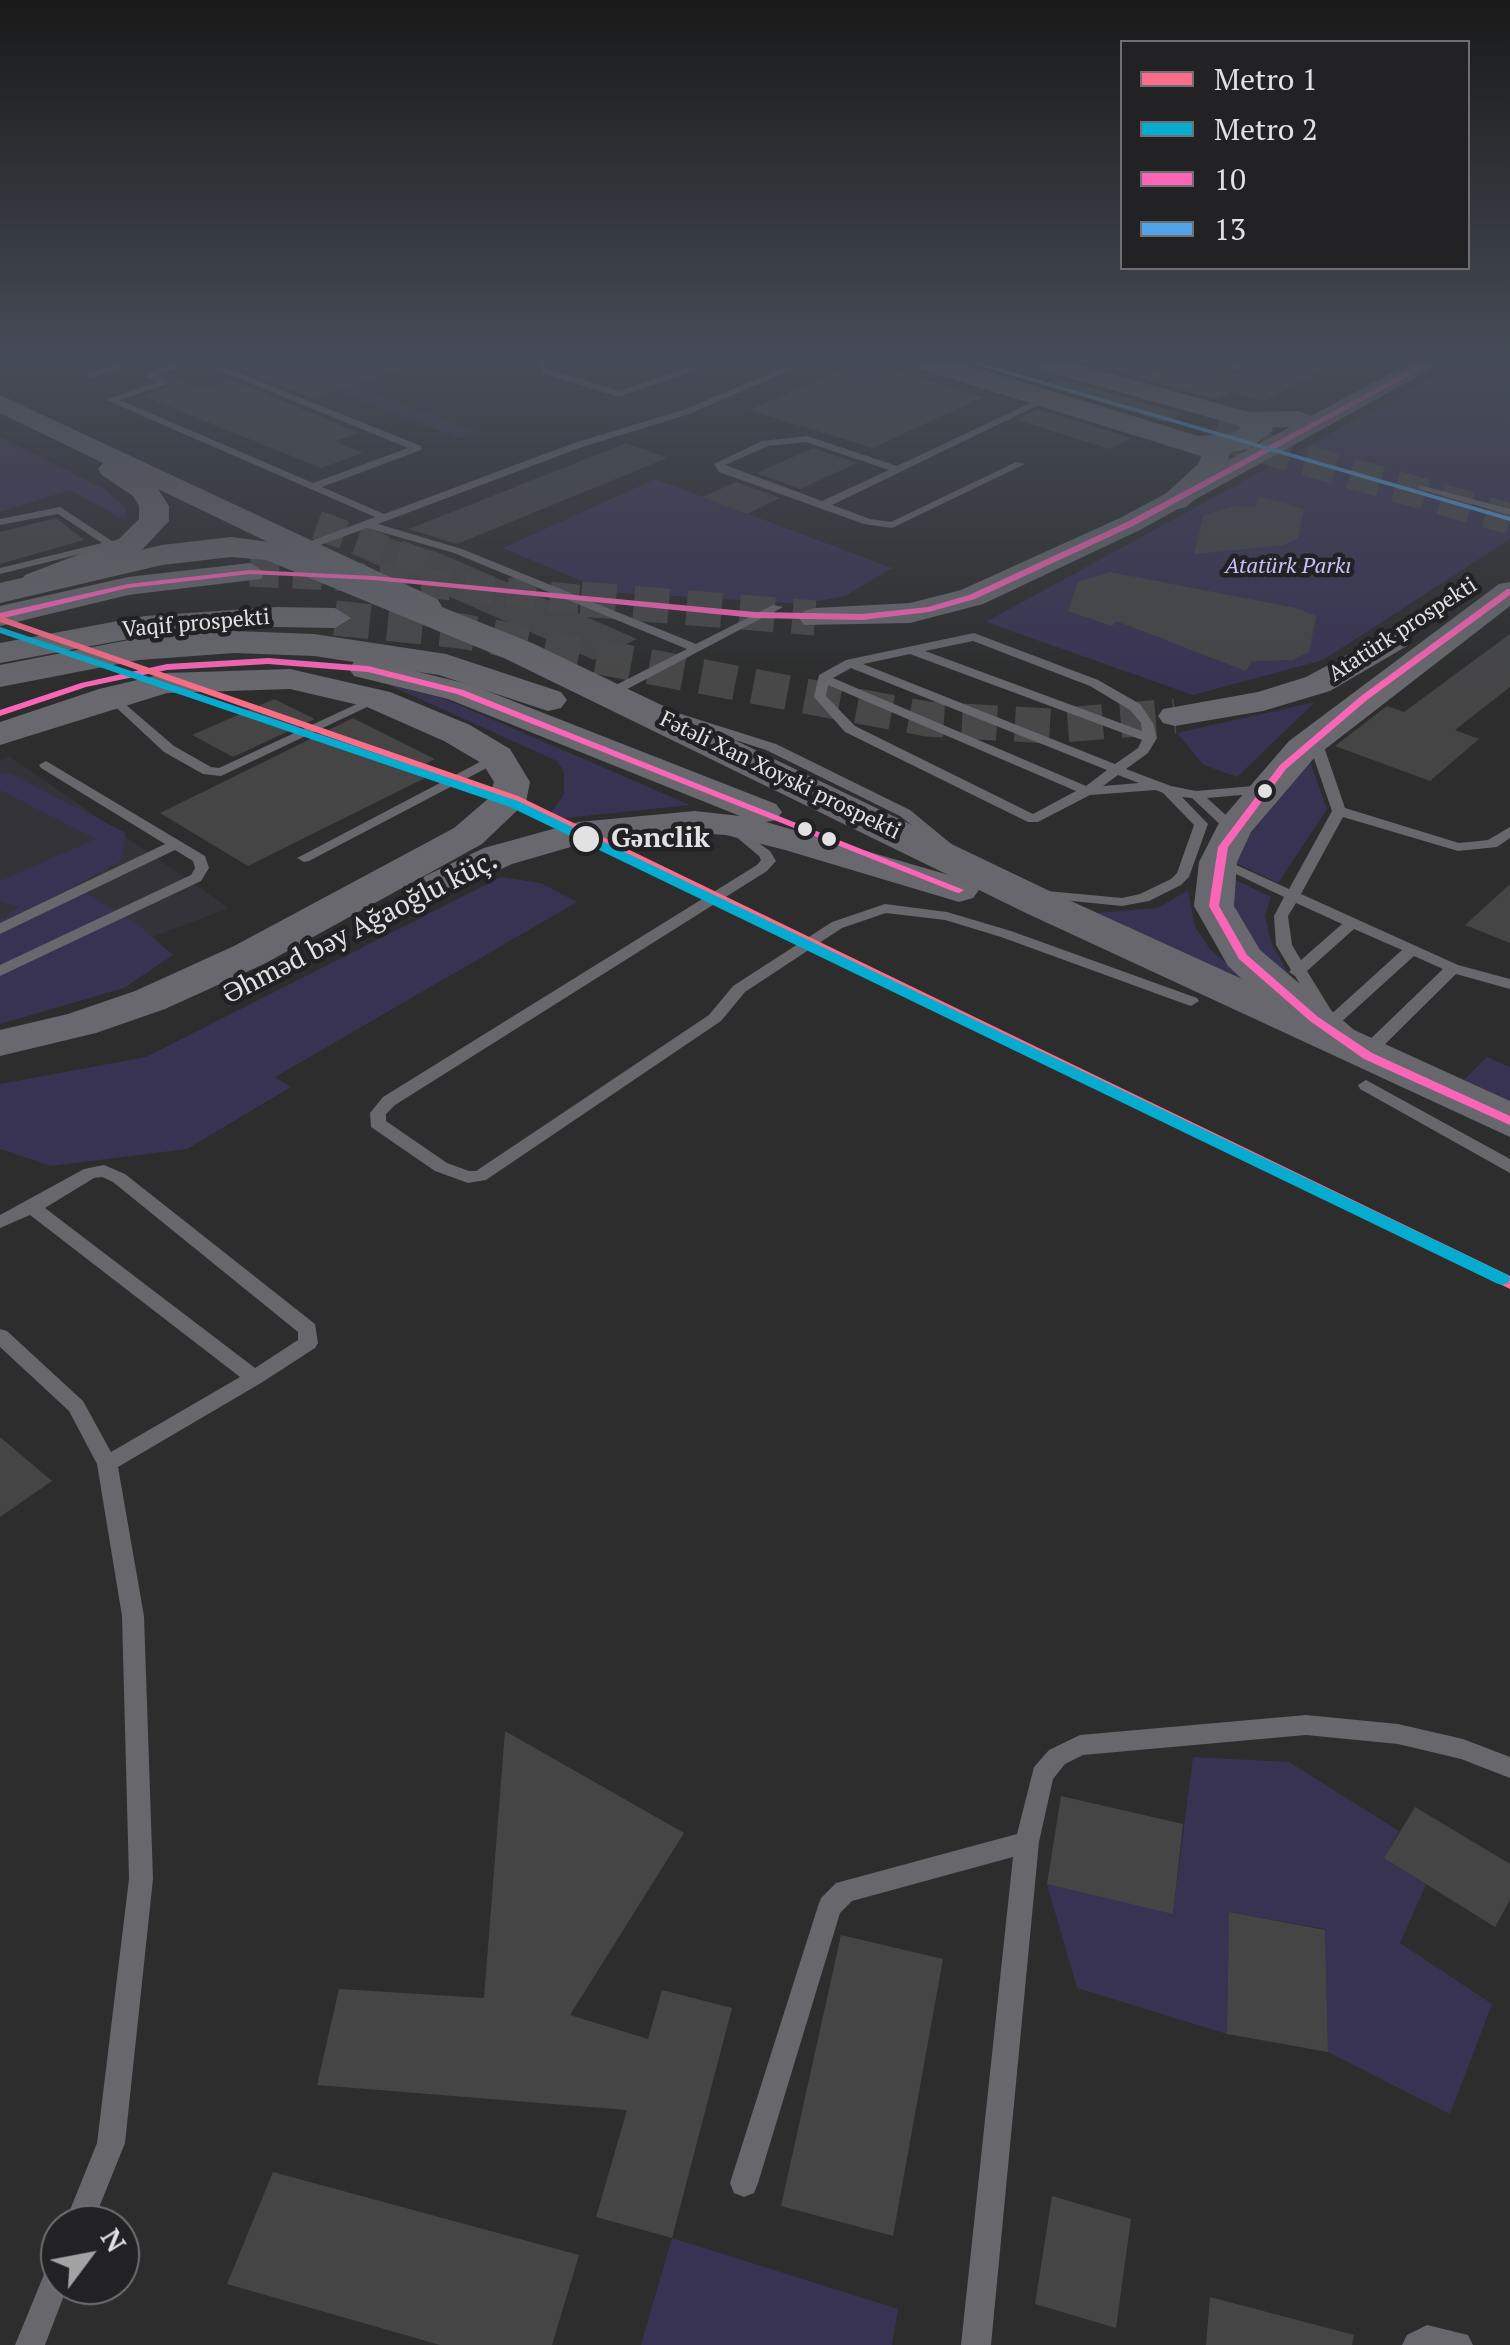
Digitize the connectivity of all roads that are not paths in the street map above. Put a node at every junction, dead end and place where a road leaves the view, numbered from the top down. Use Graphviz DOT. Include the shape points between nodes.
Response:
graph roads {
  1 [pos="120,472"];
  2 [pos="162,472"];
  3 [pos="180,472"];
  4 [pos="278,472"];
  5 [pos="351,472"];
  6 [pos="505,472"];
  7 [pos="730,472"];
  8 [pos="888,472"];
  9 [pos="1002,472"];
  10 [pos="1205,472"];
  11 [pos="1226,472"];
  12 [pos="311,487"];
  13 [pos="1423,487"];
  14 [pos="1175,500"];
  15 [pos="823,505"];
  16 [pos="1510,512"];
  17 [pos="384,518"];
  18 [pos="0,522"];
  19 [pos="367,524"];
  20 [pos="311,536"];
  21 [pos="139,538"];
  22 [pos="108,542"];
  23 [pos="250,572"];
  24 [pos="1508,585"];
  25 [pos="6,592"];
  26 [pos="289,594"];
  27 [pos="777,607"];
  28 [pos="820,630"];
  29 [pos="325,632"];
  30 [pos="0,633"];
  31 [pos="696,648"];
  32 [pos="912,650"];
  33 [pos="520,651"];
  34 [pos="0,653"];
  35 [pos="850,663"];
  36 [pos="0,676"];
  37 [pos="823,678"];
  38 [pos="110,696"];
  39 [pos="619,698"];
  40 [pos="378,699"];
  41 [pos="0,713"];
  42 [pos="1162,727"];
  43 [pos="0,734"];
  44 [pos="1314,738"];
  45 [pos="497,757"];
  46 [pos="46,764"];
  47 [pos="1121,768"];
  48 [pos="1162,788"];
  49 [pos="1087,790"];
  50 [pos="1264,790"];
  51 [pos="1196,795"];
  52 [pos="1339,811"];
  53 [pos="726,824"];
  54 [pos="1510,831"];
  55 [pos="176,844"];
  56 [pos="1226,846"];
  57 [pos="304,858"];
  58 [pos="973,884"];
  59 [pos="1288,896"];
  60 [pos="1351,924"];
  61 [pos="0,929"];
  62 [pos="1410,951"];
  63 [pos="1453,968"];
  64 [pos="0,971"];
  65 [pos="1298,972"];
  66 [pos="1510,984"];
  67 [pos="1191,1001"];
  68 [pos="1333,1021"];
  69 [pos="0,1043"];
  70 [pos="0,1069"];
  71 [pos="1367,1070"];
  72 [pos="1510,1122"];
  73 [pos="1510,1152"];
  74 [pos="1510,1167"];
  75 [pos="32,1206"];
  76 [pos="0,1222"];
  77 [pos="0,1336"];
  78 [pos="254,1378"];
  79 [pos="107,1464"];
  80 [pos="1510,1768"];
  81 [pos="1027,1842"];
  82 [pos="744,2183"];
  83 [pos="86,2205"];
  84 [pos="46,2305"];
  85 [pos="30,2345"];
  86 [pos="976,2345"];
  87 [pos="1417,2345"];
  88 [pos="1458,2345"];
  1 -- 21 [label="main road" via="154,506 154,521"];
  2 -- 20 [label="main road"];
  3 -- 20 [label="main road"];
  4 -- 12 [label="lane"];
  5 -- 12 [label="lane"];
  6 -- 17 [label="lane"];
  7 -- 15 [label="lane"];
  8 -- 15 [label="lane"];
  9 -- 15 [label="lane" via="892,525"];
  10 -- 14 [label="main road"];
  11 -- 14 [label="main road"];
  12 -- 17 [label="lane"];
  13 -- 16 [label="lane"];
  14 -- 28 [label="main road" via="969,617 914,632"];
  17 -- 19 [label="lane"];
  18 -- 22 [label="lane" via="60,510"];
  19 -- 20 [label="lane"];
  19 -- 31 [label="lane" via="458,551"];
  20 -- 33 [label="main road"];
  21 -- 22 [label="lane"];
  21 -- 25 [label="main road"];
  22 -- 25 [label="lane"];
  23 -- 25 [label="main road, Vaqif prospekti"];
  24 -- 42 [label="main road, Atatürk prospekti" via="1336,677"];
  24 -- 44 [label="main road, Atatürk prospekti"];
  25 -- 33 [label="main road, Fətəli Xan Xoyski prospekti" via="162,554 255,548"];
  26 -- 30 [label="main road, Vaqif prospekti" via="164,600"];
  27 -- 31 [label="lane"];
  29 -- 34 [label="main road, Vaqif prospekti" via="276,617 145,626"];
  29 -- 36 [label="main road, Vaqif prospekti" via="139,649"];
  29 -- 58 [label="main road, Fətəli Xan Xoyski prospekti" via="548,700"];
  31 -- 39 [label="lane"];
  32 -- 35 [label="lane"];
  32 -- 42 [label="lane"];
  32 -- 42 [label="lane" via="983,640 1094,683 1135,708 1147,724"];
  33 -- 39 [label="main road, Fətəli Xan Xoyski prospekti"];
  35 -- 37 [label="lane"];
  35 -- 47 [label="lane"];
  37 -- 49 [label="lane"];
  37 -- 49 [label="lane" via="820,696 850,730 1023,817 1043,817"];
  38 -- 40 [label="main road" via="167,683 263,678 325,683"];
  38 -- 40 [label="lane" via="169,749 222,772"];
  38 -- 43 [label="main road"];
  39 -- 58 [label="main road, Fətəli Xan Xoyski prospekti"];
  40 -- 45 [label="main road"];
  41 -- 58 [label="main road" via="84,684 167,667 268,661 368,670 460,692"];
  42 -- 47 [label="lane"];
  44 -- 50 [label="main road, Atatürk prospekti"];
  44 -- 52 [label="lane"];
  45 -- 57 [label="lane"];
  45 -- 69 [label="main road, Əhməd bəy Ağaoğlu küç." via="512,782 506,802 468,836 150,1000"];
  46 -- 55 [label="lane"];
  47 -- 48 [label="lane"];
  47 -- 49 [label="lane"];
  48 -- 49 [label="lane"];
  48 -- 51 [label="lane"];
  48 -- 58 [label="lane" via="1201,824 1184,874 1165,890 1097,902"];
  50 -- 51 [label="lane"];
  50 -- 56 [label="main road, Atatürk prospekti"];
  51 -- 56 [label="lane"];
  52 -- 54 [label="lane" via="1458,846 1492,844"];
  52 -- 59 [label="lane"];
  53 -- 58 [label="main road, Əhməd bəy Ağaoğlu küç."];
  53 -- 67 [label="lane" via="758,845 769,860 762,868 389,1102 376,1123 441,1167 480,1176 716,1018 739,989 837,925 885,908 976,925"];
  53 -- 70 [label="main road, Əhməd bəy Ağaoğlu küç." via="612,827 498,856 226,997 88,1048"];
  55 -- 61 [label="lane"];
  55 -- 64 [label="lane" via="200,859 196,878"];
  56 -- 59 [label="lane"];
  56 -- 71 [label="main road" via="1214,906 1243,957"];
  58 -- 67 [label="main road, Fətəli Xan Xoyski prospekti"];
  58 -- 71 [label="main road, Fətəli Xan Xoyski prospekti"];
  59 -- 60 [label="lane"];
  59 -- 65 [label="lane" via="1281,916 1284,945"];
  60 -- 62 [label="lane"];
  60 -- 65 [label="lane"];
  62 -- 63 [label="lane"];
  62 -- 68 [label="lane"];
  63 -- 66 [label="lane"];
  63 -- 71 [label="lane"];
  65 -- 68 [label="lane"];
  67 -- 71 [label="main road, Fətəli Xan Xoyski prospekti"];
  68 -- 71 [label="lane"];
  71 -- 72 [label="main road, Fətəli Xan Xoyski prospekti"];
  71 -- 73 [label="main road, Fətəli Xan Xoyski prospekti"];
  71 -- 74 [label="lane"];
  75 -- 76 [label="lane"];
  75 -- 78 [label="lane"];
  75 -- 78 [label="lane" via="90,1172 119,1178 308,1328 308,1343"];
  77 -- 79 [label="lane" via="76,1406"];
  78 -- 79 [label="lane"];
  79 -- 83 [label="lane" via="133,1616 141,1879 111,2143"];
  80 -- 81 [label="lane" via="1398,1734 1306,1725 1080,1745 1056,1757 1042,1774"];
  81 -- 82 [label="lane" via="845,1890 830,1906"];
  81 -- 86 [label="lane"];
  84 -- 85 [label="lane"];
  87 -- 88 [label="lane"];
}
